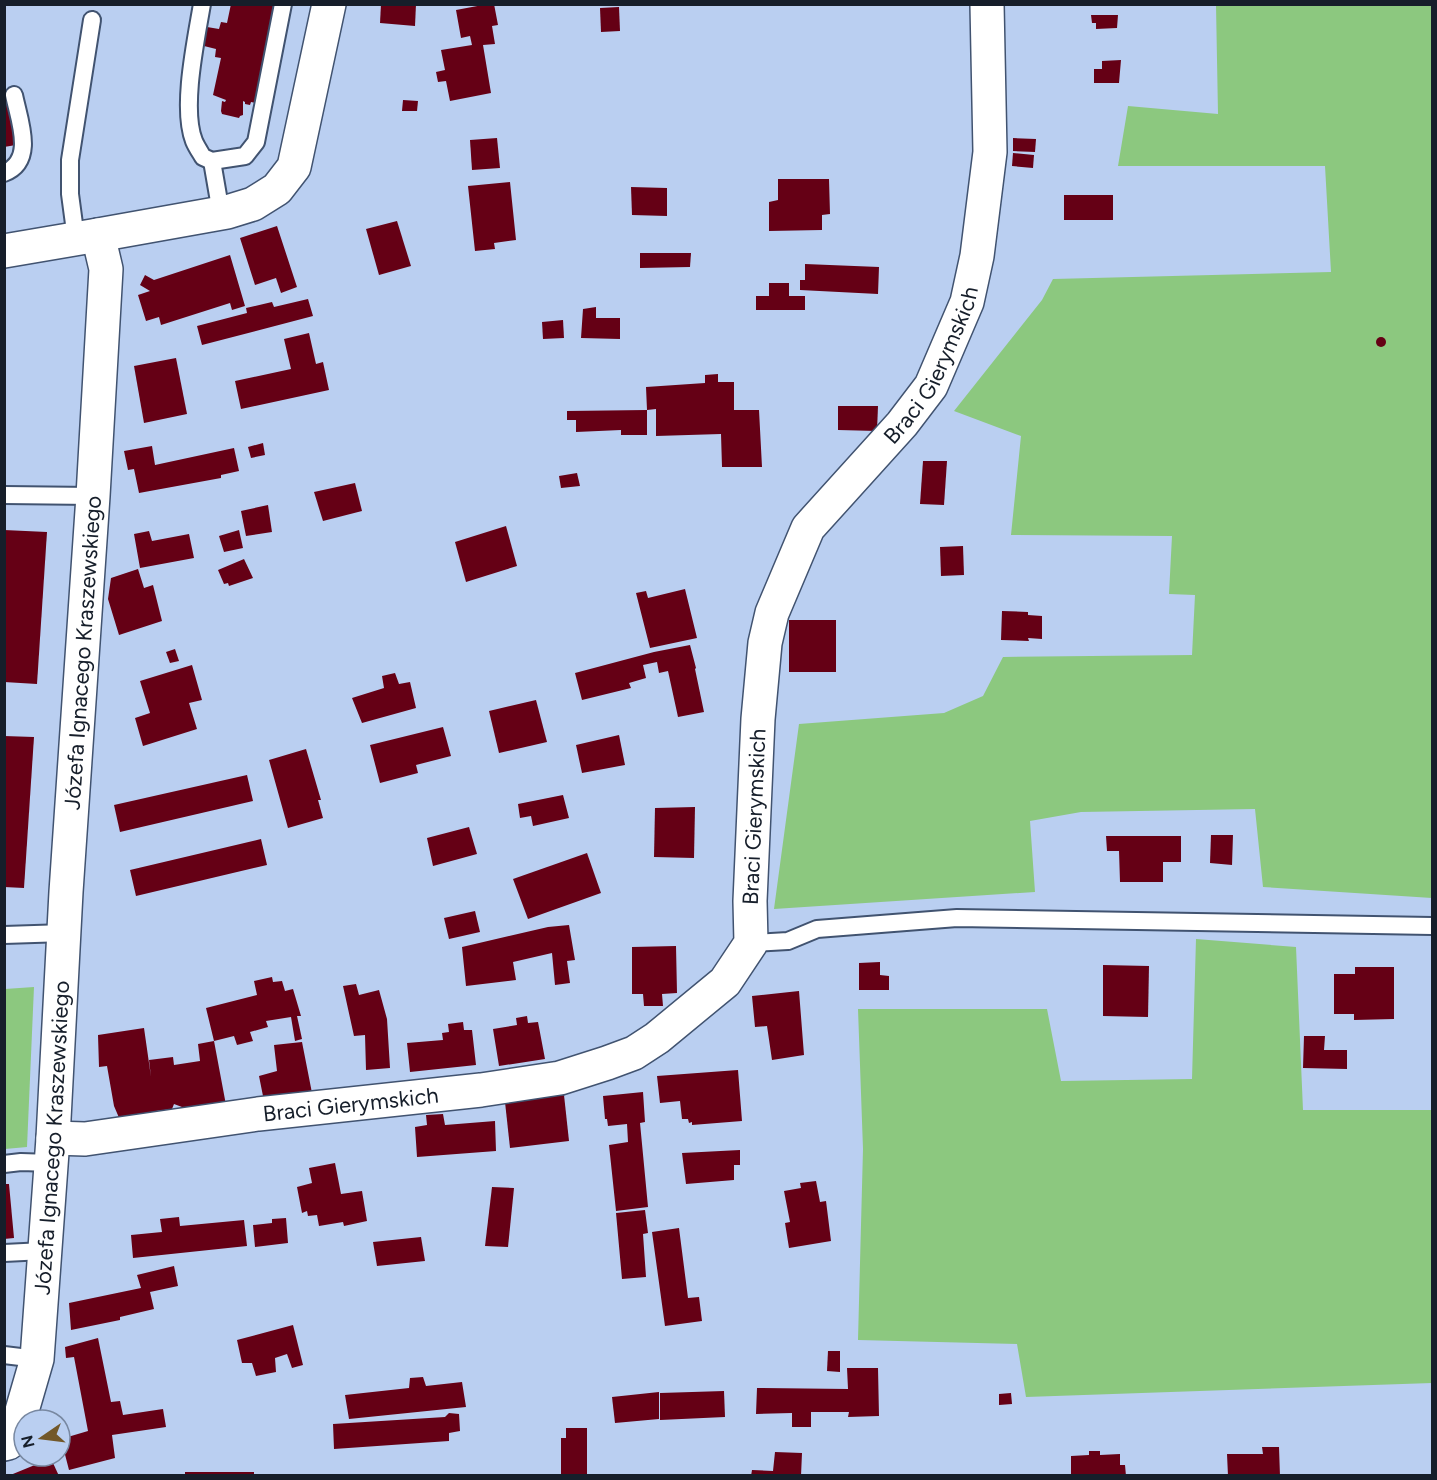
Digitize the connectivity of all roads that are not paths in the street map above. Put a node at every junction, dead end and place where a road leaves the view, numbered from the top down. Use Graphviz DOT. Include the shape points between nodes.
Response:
graph roads {
  1 [pos="202,4"];
  2 [pos="283,4"];
  3 [pos="329,4"];
  4 [pos="987,4"];
  5 [pos="92,20"];
  6 [pos="14,95"];
  7 [pos="212,161"];
  8 [pos="4,173"];
  9 [pos="221,213"];
  10 [pos="87,237"];
  11 [pos="4,251"];
  12 [pos="4,495"];
  13 [pos="93,496"];
  14 [pos="1432,926"];
  15 [pos="65,933"];
  16 [pos="4,935"];
  17 [pos="751,943"];
  18 [pos="52,1151"];
  19 [pos="4,1164"];
  20 [pos="44,1251"];
  21 [pos="4,1253"];
  22 [pos="4,1355"];
  23 [pos="37,1359"];
  24 [pos="4,1444"];
  1 -- 7 [label="lane" via="190,86 191,118 193,139 203,157"];
  2 -- 7 [label="lane" via="256,142 245,156"];
  3 -- 9 [label="street" via="294,167 278,189 253,204"];
  4 -- 17 [label="street, Braci Gierymskich" via="990,152 967,302 931,386 808,528 772,613 765,643 758,719"];
  5 -- 10 [label="lane" via="70,160 70,194"];
  6 -- 8 [label="lane" via="23,154 17,166"];
  7 -- 9 [label="lane"];
  9 -- 10 [label="street"];
  10 -- 11 [label="street"];
  10 -- 13 [label="street, Józefa Ignacego Kraszewskiego" via="106,269"];
  12 -- 13 [label="lane"];
  13 -- 15 [label="street, Józefa Ignacego Kraszewskiego"];
  14 -- 17 [label="lane" via="957,918 817,929 788,941"];
  15 -- 16 [label="lane"];
  15 -- 18 [label="street, Józefa Ignacego Kraszewskiego"];
  17 -- 18 [label="street, Braci Gierymskich" via="725,982 657,1038 634,1053 560,1078 258,1114 85,1139"];
  18 -- 19 [label="lane"];
  18 -- 20 [label="street, Józefa Ignacego Kraszewskiego"];
  20 -- 21 [label="lane"];
  20 -- 23 [label="street, Józefa Ignacego Kraszewskiego"];
  22 -- 23 [label="lane"];
  23 -- 24 [label="street, Józefa Ignacego Kraszewskiego" via="19,1421"];
}
